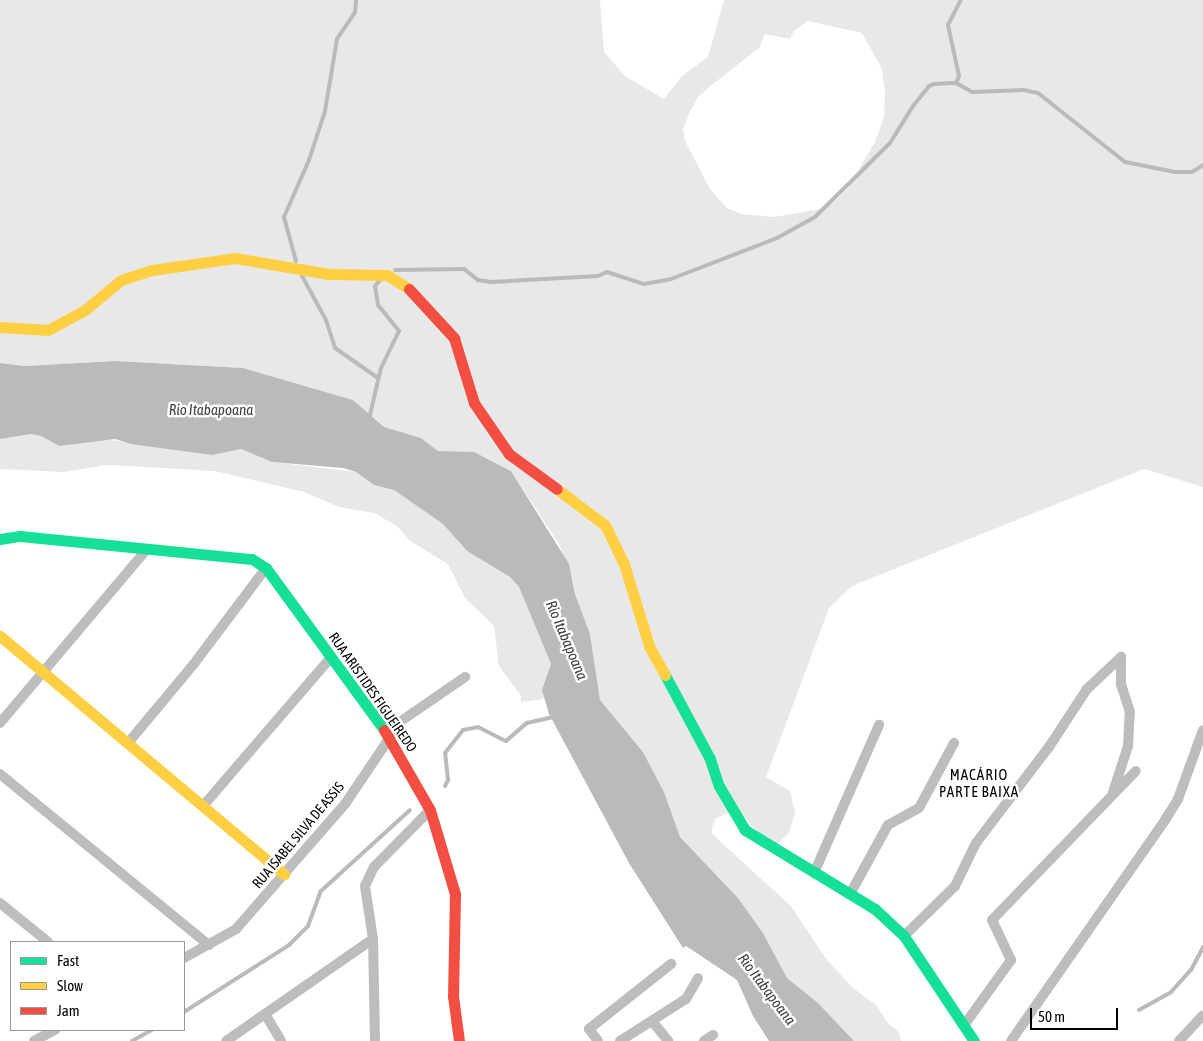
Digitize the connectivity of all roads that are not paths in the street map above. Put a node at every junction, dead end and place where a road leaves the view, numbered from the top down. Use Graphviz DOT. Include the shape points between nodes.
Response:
graph roads {
  1 [pos="0,327"];
  2 [pos="0,539"];
  3 [pos="147,549"];
  4 [pos="266,568"];
  5 [pos="0,636"];
  6 [pos="331,657"];
  7 [pos="43,672"];
  8 [pos="465,677"];
  9 [pos="0,723"];
  10 [pos="879,725"];
  11 [pos="1203,730"];
  12 [pos="389,736"];
  13 [pos="128,743"];
  14 [pos="954,743"];
  15 [pos="1136,771"];
  16 [pos="0,774"];
  17 [pos="1113,793"];
  18 [pos="203,806"];
  19 [pos="430,810"];
  20 [pos="814,873"];
  21 [pos="284,874"];
  22 [pos="850,894"];
  23 [pos="0,903"];
  24 [pos="904,936"];
  25 [pos="373,939"];
  26 [pos="47,941"];
  27 [pos="208,945"];
  28 [pos="185,957"];
  29 [pos="671,964"];
  30 [pos="698,978"];
  31 [pos="265,1014"];
  32 [pos="1203,1015"];
  33 [pos="652,1021"];
  34 [pos="965,1024"];
  35 [pos="53,1031"];
  36 [pos="714,1035"];
  37 [pos="34,1041"];
  38 [pos="226,1041"];
  39 [pos="281,1041"];
  40 [pos="375,1041"];
  41 [pos="459,1041"];
  42 [pos="598,1041"];
  43 [pos="620,1041"];
  44 [pos="668,1041"];
  45 [pos="704,1041"];
  46 [pos="974,1041"];
  47 [pos="1011,1041"];
  48 [pos="1179,1041"];
  1 -- 20 [label="street" via="48,330 85,310 121,280 152,270 235,258 328,274 387,275 414,292 454,338 474,403 509,454 605,525 624,564 649,646 710,759 719,786 745,830"];
  2 -- 3 [label="street" via="20,536"];
  3 -- 4 [label="street" via="252,559"];
  3 -- 7 [label="street"];
  4 -- 6 [label="street, RUA ARISTIDES FIGUEIREDO"];
  4 -- 13 [label="street" via="193,665"];
  5 -- 7 [label="street"];
  6 -- 12 [label="street, RUA ARISTIDES FIGUEIREDO"];
  6 -- 18 [label="street"];
  7 -- 9 [label="street"];
  7 -- 13 [label="street"];
  8 -- 12 [label="street, RUA ISABEL SILVA DE ASSIS" via="401,722"];
  10 -- 20 [label="street"];
  11 -- 47 [label="street" via="1178,799"];
  12 -- 19 [label="street, RUA ARISTIDES FIGUEIREDO"];
  12 -- 21 [label="street, RUA ISABEL SILVA DE ASSIS" via="345,804"];
  13 -- 18 [label="street"];
  14 -- 22 [label="street" via="919,808 888,825"];
  15 -- 17 [label="street"];
  16 -- 27 [label="street"];
  17 -- 24 [label="street" via="1128,746 1130,712 1121,684 1121,657 1087,689 976,844 955,886"];
  17 -- 34 [label="street" via="992,920 1011,960"];
  18 -- 21 [label="street"];
  19 -- 25 [label="street" via="374,867 365,886"];
  19 -- 41 [label="street, RUA ARISTIDES FIGUEIREDO" via="455,894 453,996"];
  20 -- 22 [label="street"];
  21 -- 27 [label="street, RUA ISABEL SILVA DE ASSIS" via="236,929"];
  22 -- 24 [label="street" via="875,909"];
  23 -- 26 [label="street"];
  24 -- 34 [label="street"];
  25 -- 31 [label="street"];
  25 -- 40 [label="street"];
  27 -- 28 [label="street, RUA ISABEL SILVA DE ASSIS"];
  29 -- 42 [label="street" via="589,1029"];
  30 -- 33 [label="street" via="686,999"];
  31 -- 38 [label="street"];
  31 -- 39 [label="street"];
  32 -- 48 [label="street"];
  33 -- 43 [label="street"];
  33 -- 44 [label="street"];
  34 -- 46 [label="street"];
  35 -- 37 [label="street"];
  36 -- 45 [label="street"];
}
